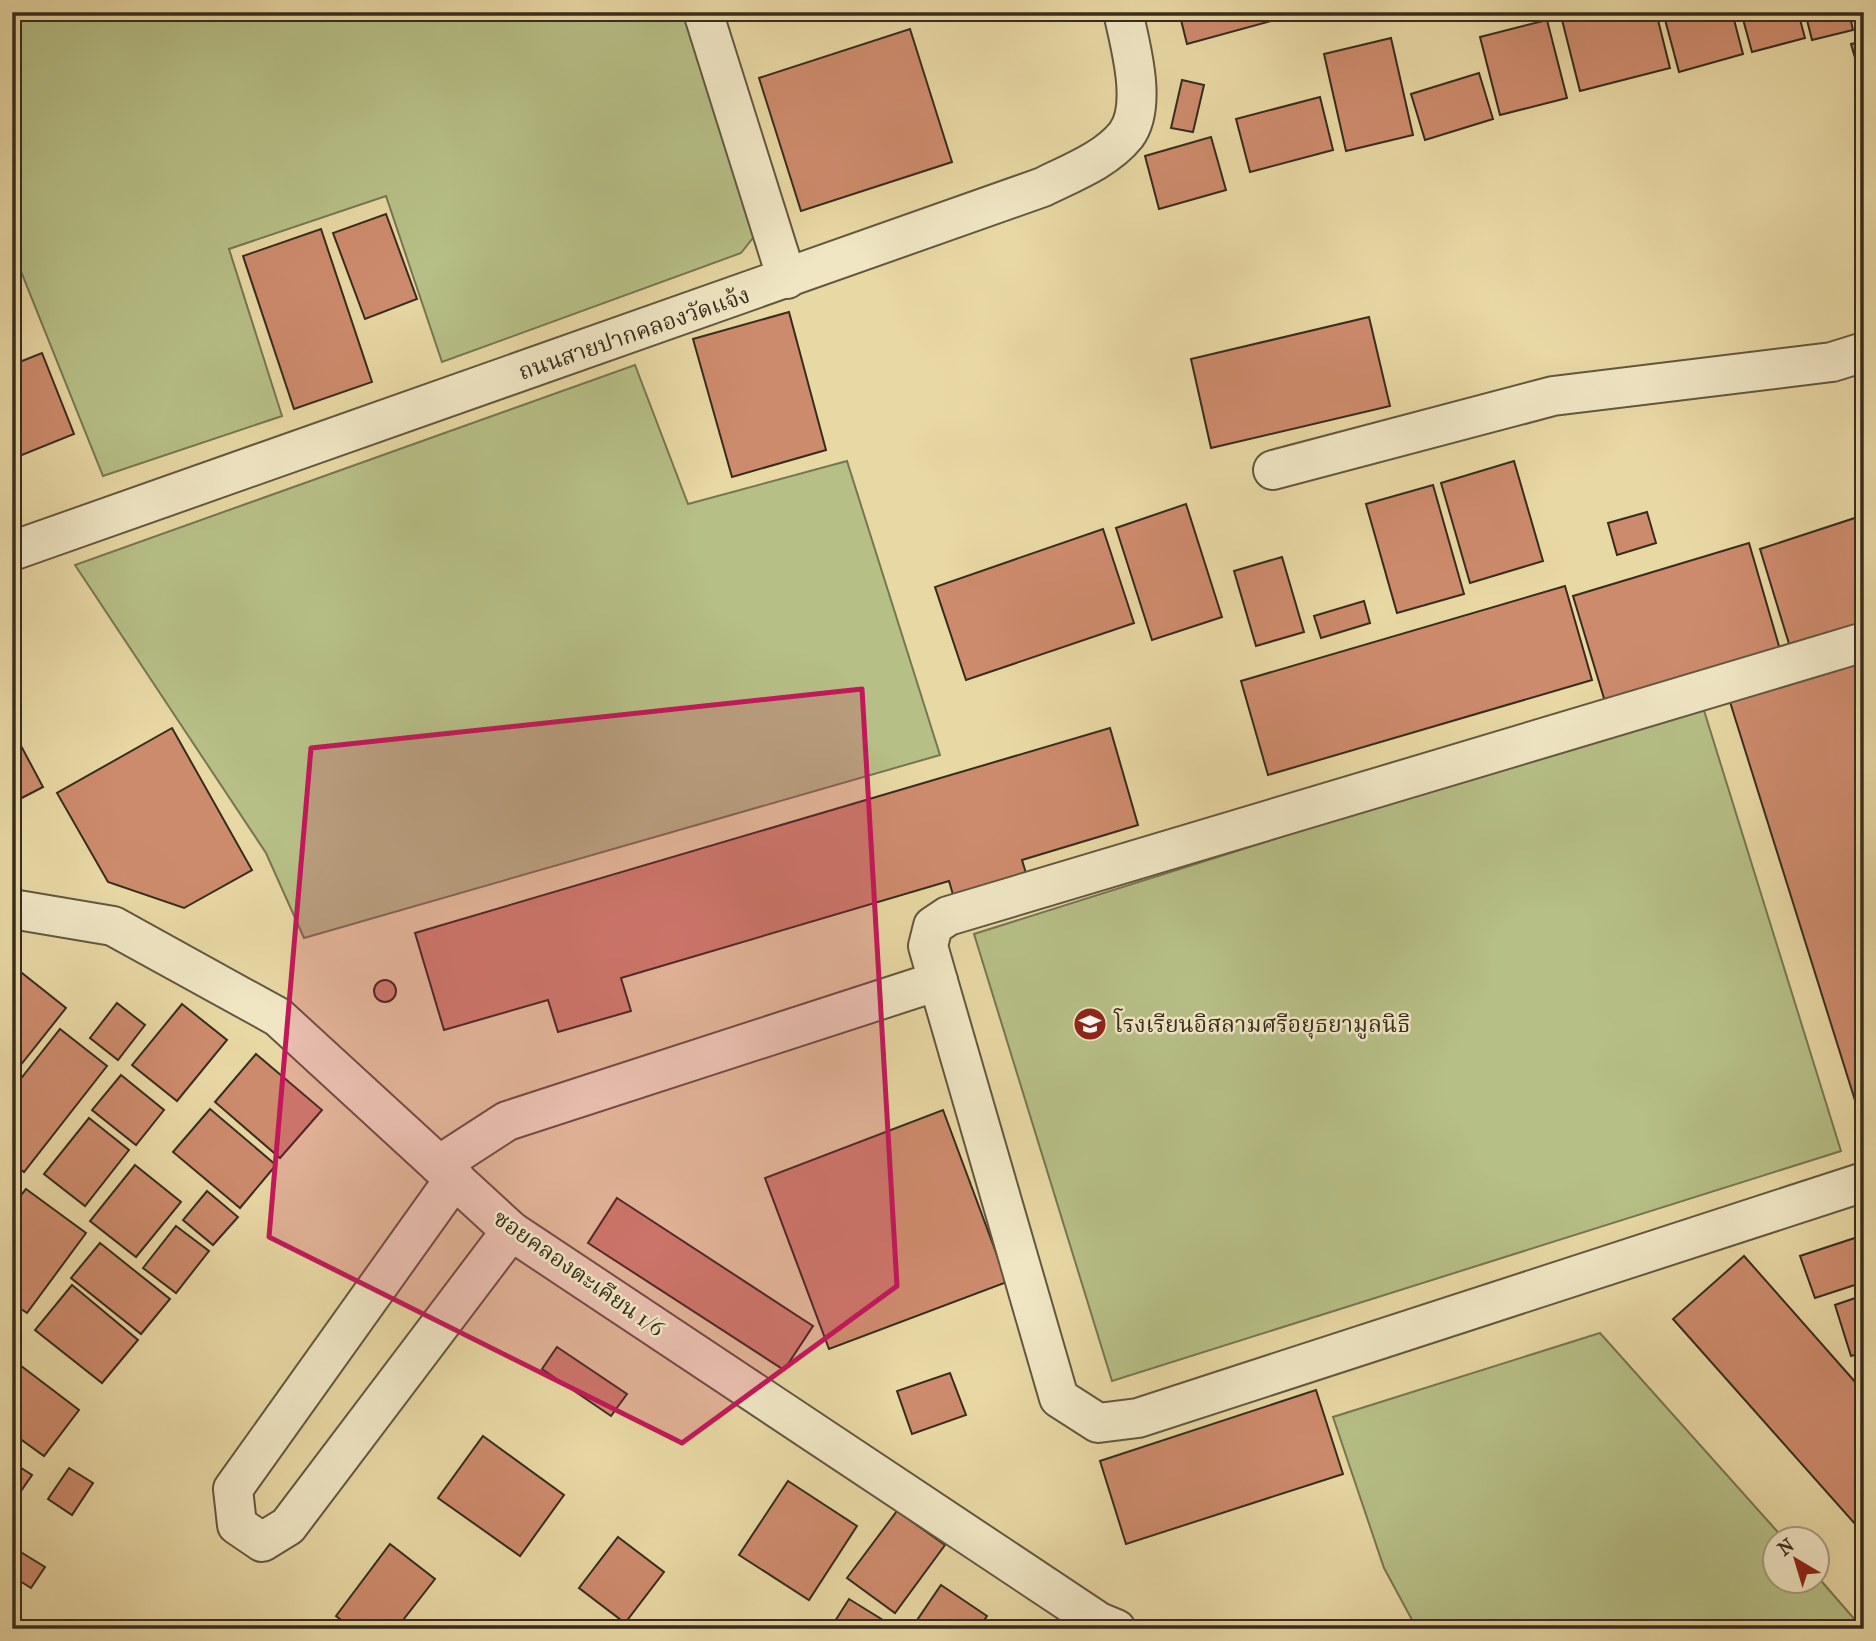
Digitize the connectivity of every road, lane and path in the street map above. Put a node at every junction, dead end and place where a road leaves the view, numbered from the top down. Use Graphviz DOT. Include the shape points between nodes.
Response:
graph roads {
  1 [pos="703,12"];
  2 [pos="1123,12"];
  3 [pos="787,279"];
  4 [pos="1864,352"];
  5 [pos="1273,470"];
  6 [pos="12,551"];
  7 [pos="1864,642"];
  8 [pos="12,909"];
  9 [pos="937,981"];
  10 [pos="447,1172"];
  11 [pos="1864,1182"];
  12 [pos="511,1231"];
  13 [pos="1116,1629"];
  1 -- 3 [label="street"];
  2 -- 3 [label="street, ถนนสายปากคลองวัดแจ้ง" via="1135,67 1137,104 1127,133 1100,158 1044,187"];
  3 -- 6 [label="street, ถนนสายปากคลองวัดแจ้ง"];
  4 -- 5 [label="street" via="1832,362 1553,396"];
  7 -- 9 [label="street" via="948,916 933,926 928,946"];
  8 -- 10 [label="street, ซอยคลองตะเคียน 1/6" via="113,926 278,1017"];
  9 -- 10 [label="street" via="506,1121"];
  9 -- 11 [label="street" via="1059,1398 1098,1423 1138,1418"];
  10 -- 12 [label="street, ซอยคลองตะเคียน 1/6"];
  10 -- 12 [label="street" via="233,1489 237,1525 262,1542 288,1526"];
  12 -- 13 [label="street, ซอยคลองตะเคียน 1/6"];
}
